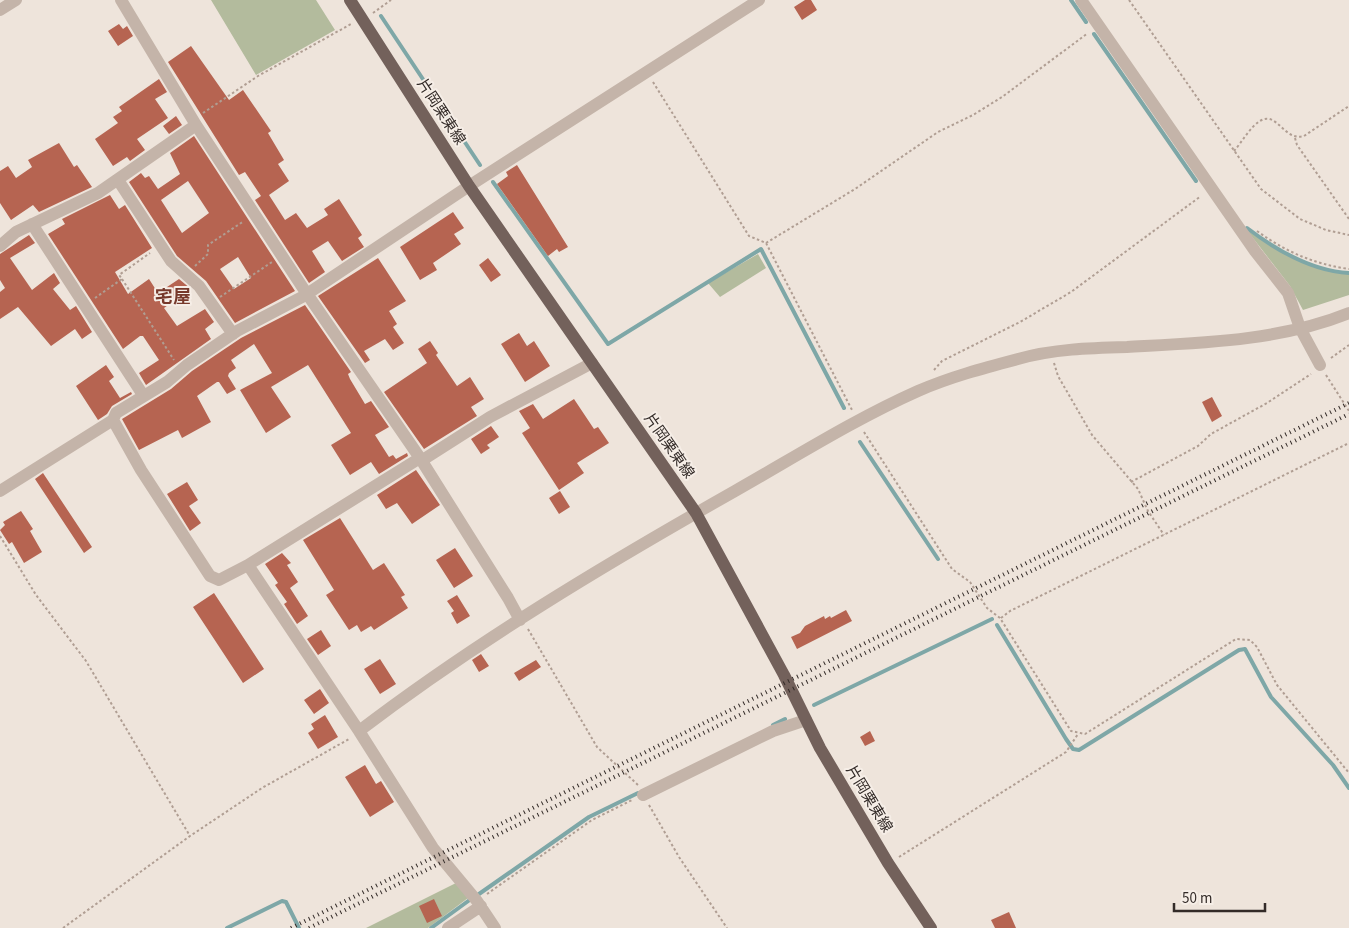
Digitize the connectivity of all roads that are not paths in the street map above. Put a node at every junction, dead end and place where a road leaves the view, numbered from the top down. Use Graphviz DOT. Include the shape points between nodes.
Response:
graph roads {
  1 [pos="16,0"];
  2 [pos="121,0"];
  3 [pos="350,0"];
  4 [pos="759,0"];
  5 [pos="1081,0"];
  6 [pos="0,10"];
  7 [pos="195,122"];
  8 [pos="118,180"];
  9 [pos="469,186"];
  10 [pos="32,224"];
  11 [pos="0,246"];
  12 [pos="308,294"];
  13 [pos="1349,313"];
  14 [pos="1300,328"];
  15 [pos="233,334"];
  16 [pos="592,363"];
  17 [pos="1320,366"];
  18 [pos="143,395"];
  19 [pos="113,420"];
  20 [pos="420,459"];
  21 [pos="0,491"];
  22 [pos="696,513"];
  23 [pos="248,565"];
  24 [pos="520,620"];
  25 [pos="806,720"];
  26 [pos="359,731"];
  27 [pos="643,795"];
  28 [pos="479,904"];
  29 [pos="448,928"];
  30 [pos="496,928"];
  31 [pos="931,928"];
  1 -- 6 [label="street"];
  2 -- 7 [label="street"];
  3 -- 9 [label="main road, 片岡栗東線"];
  4 -- 9 [label="street"];
  5 -- 14 [label="street" via="1235,223 1288,293"];
  7 -- 8 [label="street"];
  7 -- 12 [label="street"];
  8 -- 10 [label="street"];
  8 -- 15 [label="street" via="171,261 199,286"];
  9 -- 12 [label="street"];
  9 -- 16 [label="main road, 片岡栗東線"];
  10 -- 11 [label="street"];
  10 -- 18 [label="street"];
  12 -- 15 [label="street"];
  12 -- 20 [label="street"];
  13 -- 14 [label="street"];
  14 -- 17 [label="street"];
  14 -- 22 [label="street" via="1204,342 1051,352 956,376 917,391 858,422"];
  15 -- 18 [label="street" via="167,382"];
  16 -- 20 [label="street" via="490,417"];
  16 -- 22 [label="main road, 片岡栗東線"];
  18 -- 19 [label="street" via="116,412"];
  19 -- 21 [label="street"];
  19 -- 23 [label="street" via="141,470 210,576 219,580"];
  20 -- 23 [label="street"];
  20 -- 24 [label="street"];
  22 -- 24 [label="street"];
  22 -- 25 [label="main road, 片岡栗東線"];
  23 -- 26 [label="street"];
  24 -- 26 [label="street" via="414,689"];
  25 -- 27 [label="street" via="773,731"];
  25 -- 31 [label="main road, 片岡栗東線" via="888,863"];
  26 -- 28 [label="street" via="433,848"];
  28 -- 29 [label="street"];
  28 -- 30 [label="street"];
}
